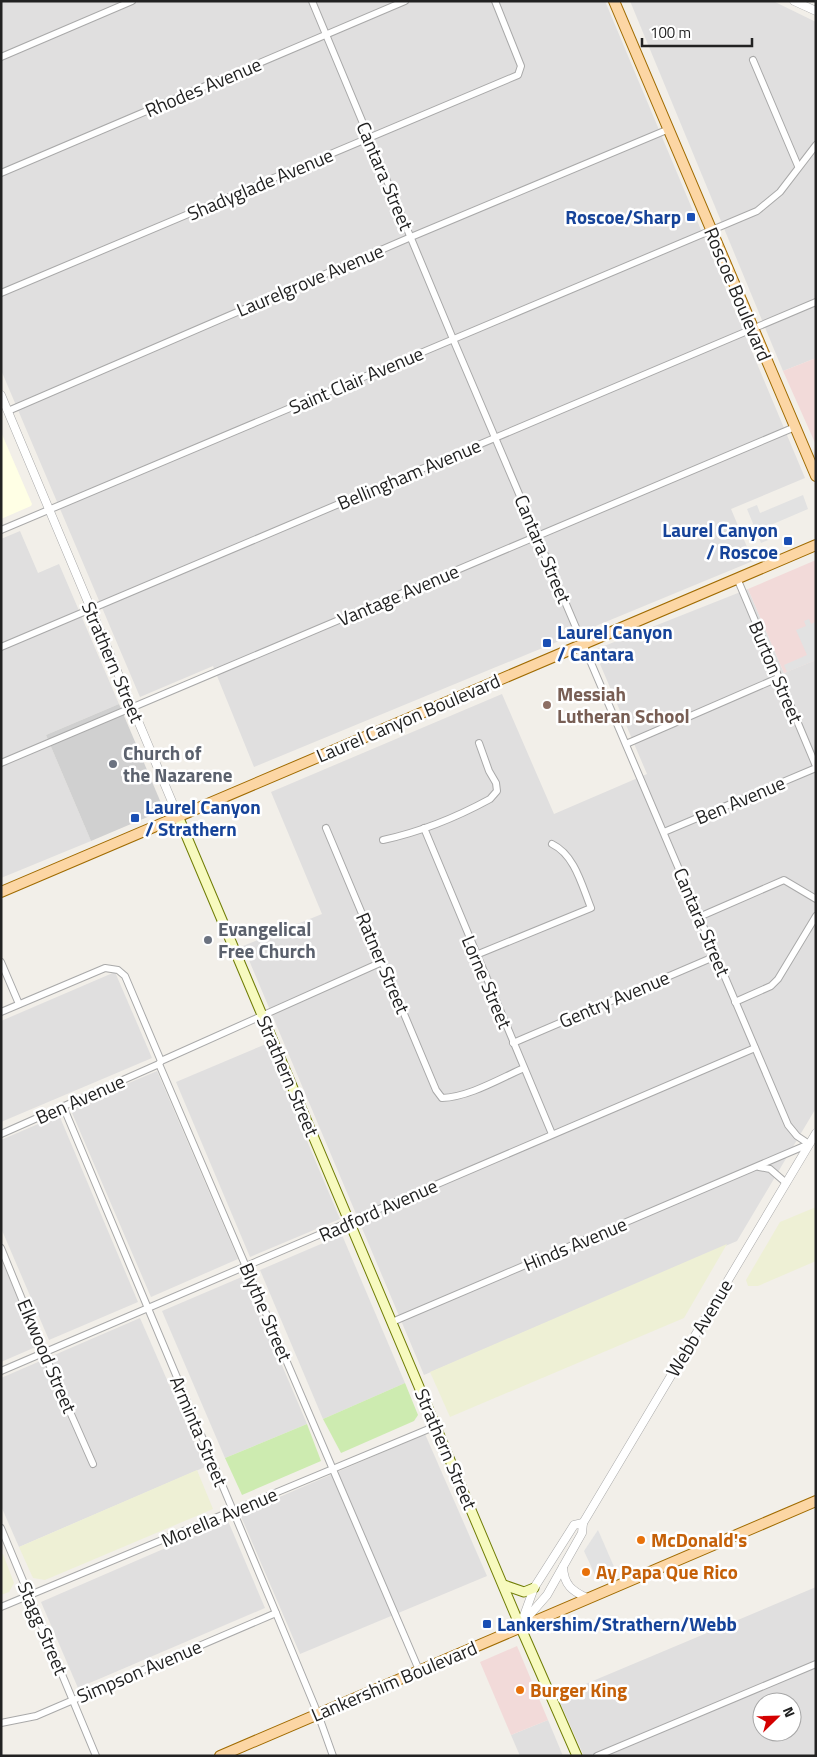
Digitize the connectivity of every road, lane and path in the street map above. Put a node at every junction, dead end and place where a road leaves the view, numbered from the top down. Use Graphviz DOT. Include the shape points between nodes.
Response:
graph roads {
  1 [pos="132,1"];
  2 [pos="312,1"];
  3 [pos="405,1"];
  4 [pos="495,1"];
  5 [pos="614,1"];
  6 [pos="794,1"];
  7 [pos="816,11"];
  8 [pos="326,35"];
  9 [pos="1,57"];
  10 [pos="753,60"];
  11 [pos="668,129"];
  12 [pos="369,139"];
  13 [pos="816,145"];
  14 [pos="798,166"];
  15 [pos="1,173"];
  16 [pos="711,230"];
  17 [pos="411,237"];
  18 [pos="1,293"];
  19 [pos="816,302"];
  20 [pos="754,328"];
  21 [pos="453,339"];
  22 [pos="1,395"];
  23 [pos="8,411"];
  24 [pos="796,427"];
  25 [pos="495,438"];
  26 [pos="816,476"];
  27 [pos="48,510"];
  28 [pos="1,530"];
  29 [pos="538,537"];
  30 [pos="816,545"];
  31 [pos="736,578"];
  32 [pos="90,609"];
  33 [pos="583,643"];
  34 [pos="1,647"];
  35 [pos="778,678"];
  36 [pos="132,708"];
  37 [pos="479,743"];
  38 [pos="626,744"];
  39 [pos="1,763"];
  40 [pos="816,767"];
  41 [pos="178,816"];
  42 [pos="326,828"];
  43 [pos="424,828"];
  44 [pos="664,832"];
  45 [pos="383,840"];
  46 [pos="552,844"];
  47 [pos="1,892"];
  48 [pos="816,899"];
  49 [pos="699,916"];
  50 [pos="816,916"];
  51 [pos="476,955"];
  52 [pos="716,956"];
  53 [pos="1,962"];
  54 [pos="382,962"];
  55 [pos="735,1002"];
  56 [pos="19,1004"];
  57 [pos="1,1012"];
  58 [pos="262,1016"];
  59 [pos="513,1043"];
  60 [pos="755,1048"];
  61 [pos="160,1062"];
  62 [pos="524,1068"];
  63 [pos="63,1106"];
  64 [pos="816,1133"];
  65 [pos="1,1134"];
  66 [pos="552,1134"];
  67 [pos="809,1144"];
  68 [pos="758,1167"];
  69 [pos="785,1182"];
  70 [pos="349,1222"];
  71 [pos="1,1248"];
  72 [pos="247,1266"];
  73 [pos="147,1309"];
  74 [pos="392,1322"];
  75 [pos="44,1353"];
  76 [pos="1,1371"];
  77 [pos="436,1426"];
  78 [pos="93,1464"];
  79 [pos="333,1469"];
  80 [pos="816,1501"];
  81 [pos="233,1511"];
  82 [pos="582,1523"];
  83 [pos="1,1528"];
  84 [pos="563,1567"];
  85 [pos="504,1585"];
  86 [pos="534,1588"];
  87 [pos="29,1596"];
  88 [pos="587,1598"];
  89 [pos="1,1607"];
  90 [pos="276,1613"];
  91 [pos="520,1626"];
  92 [pos="816,1664"];
  93 [pos="419,1670"];
  94 [pos="72,1699"];
  95 [pos="318,1714"];
  96 [pos="1,1723"];
  97 [pos="96,1756"];
  98 [pos="220,1756"];
  99 [pos="333,1756"];
  100 [pos="577,1756"];
  101 [pos="597,1756"];
  1 -- 9 [label="street"];
  2 -- 8 [label="street, Cantara Street"];
  3 -- 8 [label="street, Rhodes Avenue"];
  4 -- 12 [label="street, Shadyglade Avenue" via="521,66 518,75"];
  5 -- 11 [label="main road, Roscoe Boulevard"];
  6 -- 7 [label="street"];
  8 -- 12 [label="street, Cantara Street"];
  8 -- 15 [label="street, Rhodes Avenue"];
  10 -- 14 [label="street"];
  11 -- 16 [label="main road, Roscoe Boulevard"];
  11 -- 17 [label="street, Laurelgrove Avenue"];
  12 -- 17 [label="street, Cantara Street"];
  12 -- 18 [label="street, Shadyglade Avenue"];
  13 -- 14 [label="street, Saint Clair Avenue"];
  14 -- 16 [label="street, Saint Clair Avenue" via="780,192 761,208"];
  16 -- 20 [label="main road, Roscoe Boulevard"];
  16 -- 21 [label="street, Saint Clair Avenue"];
  17 -- 21 [label="street, Cantara Street"];
  17 -- 23 [label="street, Laurelgrove Avenue"];
  19 -- 20 [label="street, Bellingham Avenue"];
  20 -- 24 [label="main road, Roscoe Boulevard"];
  20 -- 25 [label="street, Bellingham Avenue"];
  21 -- 25 [label="street, Cantara Street"];
  21 -- 27 [label="street, Saint Clair Avenue"];
  22 -- 23 [label="street, Strathern Street"];
  23 -- 27 [label="street, Strathern Street"];
  24 -- 26 [label="main road, Roscoe Boulevard"];
  24 -- 29 [label="street, Vantage Avenue"];
  25 -- 29 [label="street, Cantara Street"];
  25 -- 32 [label="street, Bellingham Avenue"];
  27 -- 28 [label="street, Saint Clair Avenue"];
  27 -- 32 [label="street, Strathern Street"];
  29 -- 33 [label="street, Cantara Street"];
  29 -- 36 [label="street, Vantage Avenue"];
  30 -- 31 [label="main road, Laurel Canyon Boulevard"];
  31 -- 33 [label="main road, Laurel Canyon Boulevard"];
  31 -- 35 [label="street, Burton Street"];
  32 -- 34 [label="street, Bellingham Avenue"];
  32 -- 36 [label="street, Strathern Street"];
  33 -- 38 [label="street, Cantara Street"];
  33 -- 41 [label="main road, Laurel Canyon Boulevard"];
  35 -- 38 [label="street"];
  35 -- 40 [label="street, Burton Street"];
  36 -- 39 [label="street, Vantage Avenue"];
  36 -- 41 [label="street, Strathern Street"];
  37 -- 43 [label="street" via="497,791 490,799"];
  38 -- 44 [label="street, Cantara Street"];
  40 -- 44 [label="street, Ben Avenue"];
  41 -- 47 [label="main road, Laurel Canyon Boulevard"];
  41 -- 58 [label="main road, Strathern Street"];
  42 -- 54 [label="street, Ratner Street"];
  43 -- 45 [label="street"];
  43 -- 51 [label="street, Lorne Street"];
  44 -- 49 [label="street, Cantara Street"];
  46 -- 51 [label="street" via="569,856 591,908"];
  48 -- 49 [label="street" via="784,880"];
  49 -- 52 [label="street, Cantara Street"];
  50 -- 55 [label="street" via="778,979"];
  51 -- 59 [label="street, Lorne Street"];
  52 -- 55 [label="street, Cantara Street"];
  52 -- 59 [label="street, Gentry Avenue"];
  53 -- 56 [label="street"];
  54 -- 58 [label="street, Ben Avenue"];
  54 -- 62 [label="street, Ratner Street" via="442,1098 464,1094"];
  55 -- 60 [label="street, Cantara Street"];
  56 -- 57 [label="street"];
  56 -- 61 [label="street, Blythe Street" via="105,968 118,970 126,976"];
  58 -- 61 [label="street, Ben Avenue"];
  58 -- 70 [label="main road, Strathern Street"];
  59 -- 62 [label="street, Lorne Street"];
  60 -- 66 [label="street, Radford Avenue"];
  60 -- 67 [label="street, Cantara Street" via="788,1125"];
  61 -- 63 [label="street, Ben Avenue"];
  61 -- 72 [label="street, Blythe Street"];
  62 -- 66 [label="street, Lorne Street"];
  63 -- 65 [label="street, Ben Avenue"];
  63 -- 73 [label="street, Arminta Street"];
  64 -- 67 [label="street, Webb Avenue"];
  66 -- 70 [label="street, Radford Avenue"];
  67 -- 68 [label="street, Hinds Avenue"];
  67 -- 69 [label="street, Webb Avenue"];
  68 -- 69 [label="street" via="770,1170"];
  68 -- 74 [label="street, Hinds Avenue"];
  69 -- 82 [label="street, Webb Avenue"];
  70 -- 72 [label="street, Radford Avenue"];
  70 -- 74 [label="main road, Strathern Street"];
  71 -- 75 [label="street, Elkwood Street"];
  72 -- 73 [label="street, Radford Avenue"];
  72 -- 79 [label="street, Blythe Street"];
  73 -- 75 [label="street, Radford Avenue"];
  73 -- 81 [label="street, Arminta Street"];
  74 -- 77 [label="main road, Strathern Street"];
  75 -- 76 [label="street, Radford Avenue"];
  75 -- 78 [label="street, Elkwood Street"];
  77 -- 79 [label="street, Morella Avenue"];
  77 -- 85 [label="main road, Strathern Street"];
  79 -- 81 [label="street, Morella Avenue"];
  79 -- 93 [label="street, Blythe Street"];
  80 -- 88 [label="main road, Lankershim Boulevard"];
  81 -- 87 [label="street, Morella Avenue"];
  81 -- 90 [label="street, Arminta Street"];
  82 -- 84 [label="street, Webb Avenue" via="582,1533"];
  82 -- 86 [label="street, Webb Avenue" via="574,1525"];
  83 -- 87 [label="street, Stagg Street"];
  84 -- 88 [label="street" via="568,1587"];
  84 -- 91 [label="street, Webb Avenue" via="547,1595"];
  85 -- 86 [label="main road" via="524,1592"];
  85 -- 91 [label="main road, Strathern Street"];
  86 -- 91 [label="street, Webb Avenue"];
  87 -- 89 [label="street, Morella Avenue"];
  87 -- 94 [label="street, Stagg Street"];
  88 -- 91 [label="main road, Lankershim Boulevard"];
  90 -- 94 [label="street, Simpson Avenue"];
  90 -- 95 [label="street, Arminta Street"];
  91 -- 93 [label="main road, Lankershim Boulevard"];
  91 -- 100 [label="main road, Strathern Street"];
  92 -- 101 [label="street"];
  93 -- 95 [label="main road, Lankershim Boulevard"];
  94 -- 96 [label="street, Simpson Avenue" via="36,1716"];
  94 -- 97 [label="street, Stagg Street"];
  95 -- 98 [label="main road, Lankershim Boulevard"];
  95 -- 99 [label="street, Arminta Street"];
}
